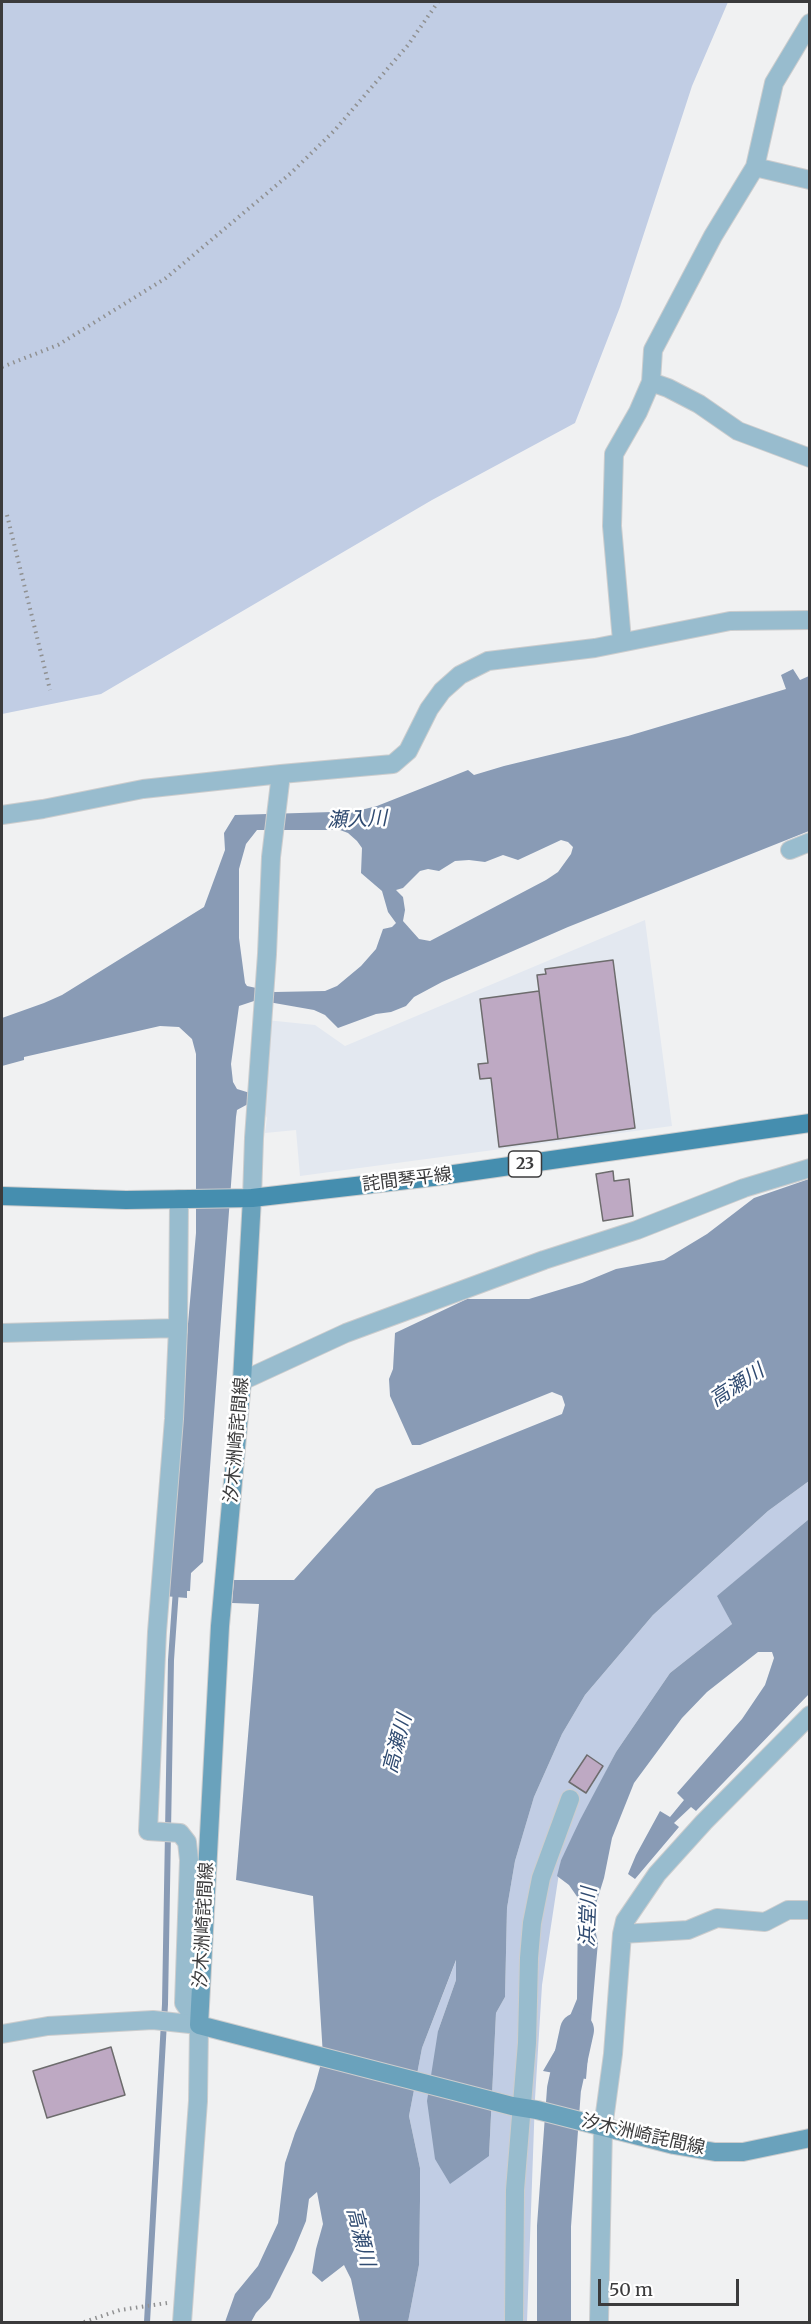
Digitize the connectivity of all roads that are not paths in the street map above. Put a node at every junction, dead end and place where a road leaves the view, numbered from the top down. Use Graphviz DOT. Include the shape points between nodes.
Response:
graph roads {
  1 [pos="810,23"];
  2 [pos="755,167"];
  3 [pos="810,180"];
  4 [pos="651,382"];
  5 [pos="810,458"];
  6 [pos="810,620"];
  7 [pos="622,641"];
  8 [pos="281,774"];
  9 [pos="2,815"];
  10 [pos="810,842"];
  11 [pos="790,850"];
  12 [pos="810,1123"];
  13 [pos="810,1168"];
  14 [pos="2,1196"];
  15 [pos="246,1198"];
  16 [pos="185,1199"];
  17 [pos="178,1328"];
  18 [pos="2,1333"];
  19 [pos="242,1381"];
  20 [pos="810,1715"];
  21 [pos="570,1799"];
  22 [pos="810,1910"];
  23 [pos="622,1934"];
  24 [pos="202,2025"];
  25 [pos="2,2034"];
  26 [pos="524,2107"];
  27 [pos="603,2128"];
  28 [pos="810,2138"];
  29 [pos="182,2322"];
  30 [pos="514,2322"];
  31 [pos="599,2322"];
  1 -- 2 [label="street" via="774,83"];
  2 -- 3 [label="street"];
  2 -- 4 [label="street" via="713,236 654,350"];
  4 -- 5 [label="street" via="699,404 738,432"];
  4 -- 7 [label="street" via="614,454 612,526"];
  6 -- 7 [label="street" via="730,621"];
  7 -- 8 [label="street" via="488,662 460,675 442,691 408,751 393,764"];
  8 -- 9 [label="street" via="143,789"];
  8 -- 15 [label="street" via="271,857 267,954"];
  10 -- 11 [label="street"];
  12 -- 15 [label="main road, 詫間琴平線 / 23" via="433,1177"];
  13 -- 19 [label="street" via="744,1188 346,1333"];
  14 -- 16 [label="main road, 詫間琴平線 / 23"];
  15 -- 16 [label="main road, 詫間琴平線 / 23"];
  15 -- 19 [label="main road, 汐木洲崎詫間線"];
  16 -- 17 [label="street"];
  17 -- 18 [label="street"];
  17 -- 24 [label="street" via="148,1831 180,1833 186,1842 189,1860 183,2003"];
  19 -- 24 [label="main road, 汐木洲崎詫間線" via="220,1626"];
  20 -- 23 [label="street" via="657,1874 625,1921"];
  21 -- 26 [label="street" via="546,1862 532,1923"];
  22 -- 23 [label="street" via="788,1910 765,1922 717,1918 688,1930"];
  23 -- 27 [label="street"];
  24 -- 25 [label="street" via="153,2020 48,2026"];
  24 -- 26 [label="main road, 汐木洲崎詫間線"];
  24 -- 29 [label="street"];
  26 -- 27 [label="main road, 汐木洲崎詫間線"];
  26 -- 30 [label="street" via="515,2190"];
  27 -- 28 [label="main road, 汐木洲崎詫間線" via="715,2152 743,2152"];
  27 -- 31 [label="street"];
}
